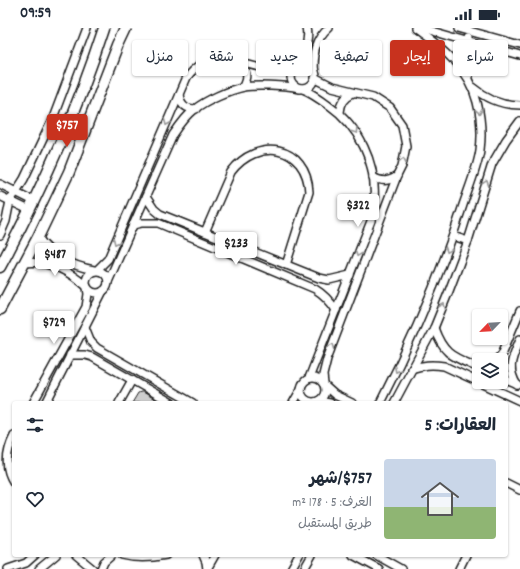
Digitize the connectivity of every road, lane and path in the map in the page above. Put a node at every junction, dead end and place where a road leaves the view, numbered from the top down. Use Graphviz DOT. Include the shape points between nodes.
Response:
graph roads {
  1 [pos="87,28"];
  2 [pos="104,28"];
  3 [pos="126,28"];
  4 [pos="307,28"];
  5 [pos="329,28"];
  6 [pos="415,28"];
  7 [pos="421,28"];
  8 [pos="459,28"];
  9 [pos="471,30"];
  10 [pos="307,40"];
  11 [pos="464,40"];
  12 [pos="468,40"];
  13 [pos="520,45"];
  14 [pos="508,53"];
  15 [pos="520,56"];
  16 [pos="196,67"];
  17 [pos="312,70"];
  18 [pos="247,76"];
  19 [pos="292,76"];
  20 [pos="314,76"];
  21 [pos="469,76"];
  22 [pos="470,83"];
  23 [pos="243,87"];
  24 [pos="301,89"];
  25 [pos="353,93"];
  26 [pos="179,95"];
  27 [pos="520,105"];
  28 [pos="196,109"];
  29 [pos="340,112"];
  30 [pos="520,121"];
  31 [pos="53,160"];
  32 [pos="71,166"];
  33 [pos="397,176"];
  34 [pos="373,177"];
  35 [pos="0,184"];
  36 [pos="15,192"];
  37 [pos="0,196"];
  38 [pos="146,197"];
  39 [pos="10,201"];
  40 [pos="31,206"];
  41 [pos="133,225"];
  42 [pos="205,232"];
  43 [pos="0,235"];
  44 [pos="453,236"];
  45 [pos="38,237"];
  46 [pos="468,240"];
  47 [pos="247,249"];
  48 [pos="243,259"];
  49 [pos="24,263"];
  50 [pos="286,265"];
  51 [pos="0,267"];
  52 [pos="96,270"];
  53 [pos="308,274"];
  54 [pos="350,275"];
  55 [pos="108,282"];
  56 [pos="304,284"];
  57 [pos="87,287"];
  58 [pos="103,291"];
  59 [pos="0,309"];
  60 [pos="336,310"];
  61 [pos="520,310"];
  62 [pos="85,327"];
  63 [pos="434,328"];
  64 [pos="520,339"];
  65 [pos="502,353"];
  66 [pos="70,356"];
  67 [pos="472,365"];
  68 [pos="411,369"];
  69 [pos="309,378"];
  70 [pos="132,380"];
  71 [pos="508,381"];
  72 [pos="325,385"];
  73 [pos="518,386"];
  74 [pos="301,389"];
  75 [pos="181,396"];
  76 [pos="33,401"];
  77 [pos="47,401"];
  78 [pos="120,401"];
  79 [pos="169,401"];
  80 [pos="178,401"];
  81 [pos="190,401"];
  82 [pos="294,401"];
  83 [pos="311,401"];
  84 [pos="315,401"];
  85 [pos="348,401"];
  86 [pos="381,401"];
  87 [pos="395,401"];
  88 [pos="520,401"];
  89 [pos="12,443"];
  90 [pos="12,479"];
  91 [pos="508,484"];
  92 [pos="520,490"];
  93 [pos="33,557"];
  94 [pos="54,557"];
  95 [pos="78,557"];
  96 [pos="110,557"];
  97 [pos="129,557"];
  98 [pos="155,557"];
  99 [pos="204,557"];
  100 [pos="214,557"];
  101 [pos="298,557"];
  102 [pos="312,557"];
  103 [pos="357,557"];
  104 [pos="465,557"];
  105 [pos="388,558"];
  106 [pos="376,568"];
  107 [pos="8,569"];
  108 [pos="39,569"];
  109 [pos="93,569"];
  110 [pos="102,569"];
  111 [pos="207,569"];
  112 [pos="291,569"];
  113 [pos="304,569"];
  114 [pos="401,569"];
  115 [pos="460,569"];
  1 -- 36 [label="street" via="53,118 24,179"];
  2 -- 31 [label="main road" via="69,125"];
  3 -- 32 [label="main road"];
  4 -- 10 [label="street"];
  5 -- 20 [label="street" via="320,37 314,54"];
  6 -- 22 [label="street" via="446,51"];
  7 -- 11 [label="street"];
  8 -- 9 [label="street"];
  9 -- 12 [label="street"];
  9 -- 13 [label="street"];
  14 -- 15 [label="street"];
  16 -- 26 [label="street" via="186,78"];
  17 -- 20 [label="street"];
  18 -- 23 [label="street"];
  19 -- 24 [label="street" via="295,86"];
  20 -- 24 [label="street" via="311,86"];
  20 -- 25 [label="street" via="332,87"];
  21 -- 22 [label="street"];
  22 -- 27 [label="street" via="486,97 495,101"];
  22 -- 44 [label="street, one-way" via="480,118 480,152"];
  23 -- 24 [label="street" via="279,86"];
  23 -- 28 [label="street"];
  24 -- 29 [label="street" via="314,94"];
  25 -- 29 [label="street" via="343,100"];
  33 -- 25 [label="street, one-way" via="406,146 402,126 390,108 373,97"];
  26 -- 28 [label="street" via="184,106"];
  26 -- 52 [label="street, one-way" via="111,252 105,263"];
  28 -- 38 [label="street" via="173,135"];
  29 -- 34 [label="street, one-way" via="362,142"];
  46 -- 30 [label="street, one-way" via="492,164"];
  31 -- 32 [label="main road" via="66,159"];
  31 -- 40 [label="main road"];
  32 -- 45 [label="main road"];
  33 -- 34 [label="street" via="385,182"];
  72 -- 33 [label="street, one-way" via="323,375 327,359"];
  34 -- 54 [label="street, one-way" via="371,222"];
  35 -- 36 [label="street"];
  36 -- 39 [label="street"];
  36 -- 40 [label="street"];
  37 -- 39 [label="street"];
  38 -- 41 [label="street"];
  38 -- 42 [label="street" via="154,210 160,214"];
  39 -- 40 [label="street"];
  39 -- 43 [label="street"];
  40 -- 51 [label="main road"];
  41 -- 48 [label="street" via="158,223"];
  41 -- 55 [label="street"];
  42 -- 47 [label="street"];
  42 -- 50 [label="street" via="236,164 259,151 275,150 290,156 302,166 309,181 309,192"];
  44 -- 46 [label="street"];
  44 -- 86 [label="street, one-way" via="407,349"];
  45 -- 49 [label="main road"];
  45 -- 52 [label="street" via="55,255 84,268"];
  63 -- 46 [label="street, one-way"];
  47 -- 48 [label="street"];
  47 -- 50 [label="street"];
  48 -- 56 [label="street"];
  49 -- 57 [label="street" via="50,264 78,279"];
  49 -- 59 [label="main road"];
  50 -- 53 [label="street"];
  52 -- 55 [label="street" via="105,274"];
  52 -- 57 [label="street" via="86,276"];
  53 -- 54 [label="street" via="329,280"];
  53 -- 56 [label="street"];
  54 -- 60 [label="street"];
  55 -- 58 [label="street"];
  56 -- 60 [label="street" via="324,294"];
  57 -- 58 [label="street" via="95,293"];
  57 -- 76 [label="street" via="86,307"];
  58 -- 62 [label="street"];
  60 -- 69 [label="street"];
  61 -- 65 [label="street"];
  62 -- 66 [label="street"];
  62 -- 75 [label="street" via="97,348"];
  63 -- 67 [label="street" via="442,347 449,355"];
  63 -- 68 [label="street"];
  64 -- 73 [label="street" via="510,367 512,377"];
  66 -- 70 [label="street" via="92,357"];
  66 -- 77 [label="street"];
  68 -- 87 [label="street"];
  68 -- 88 [label="street" via="422,365 444,366"];
  69 -- 72 [label="street" via="318,378"];
  69 -- 74 [label="street"];
  70 -- 78 [label="street"];
  70 -- 79 [label="street"];
  71 -- 73 [label="street"];
  72 -- 84 [label="street" via="324,396"];
  72 -- 85 [label="street" via="335,395"];
  74 -- 82 [label="street"];
  74 -- 83 [label="street" via="304,397"];
  75 -- 80 [label="street"];
  75 -- 81 [label="street"];
  89 -- 90 [label="street" via="7,454"];
  91 -- 92 [label="street"];
  93 -- 107 [label="street" via="26,563"];
  94 -- 108 [label="street"];
  95 -- 109 [label="street"];
  96 -- 110 [label="street" via="104,562"];
  97 -- 98 [label="street"];
  99 -- 111 [label="street"];
  100 -- 111 [label="street"];
  101 -- 112 [label="street"];
  102 -- 113 [label="street"];
  103 -- 106 [label="street"];
  104 -- 115 [label="street"];
  105 -- 114 [label="street"];
}
